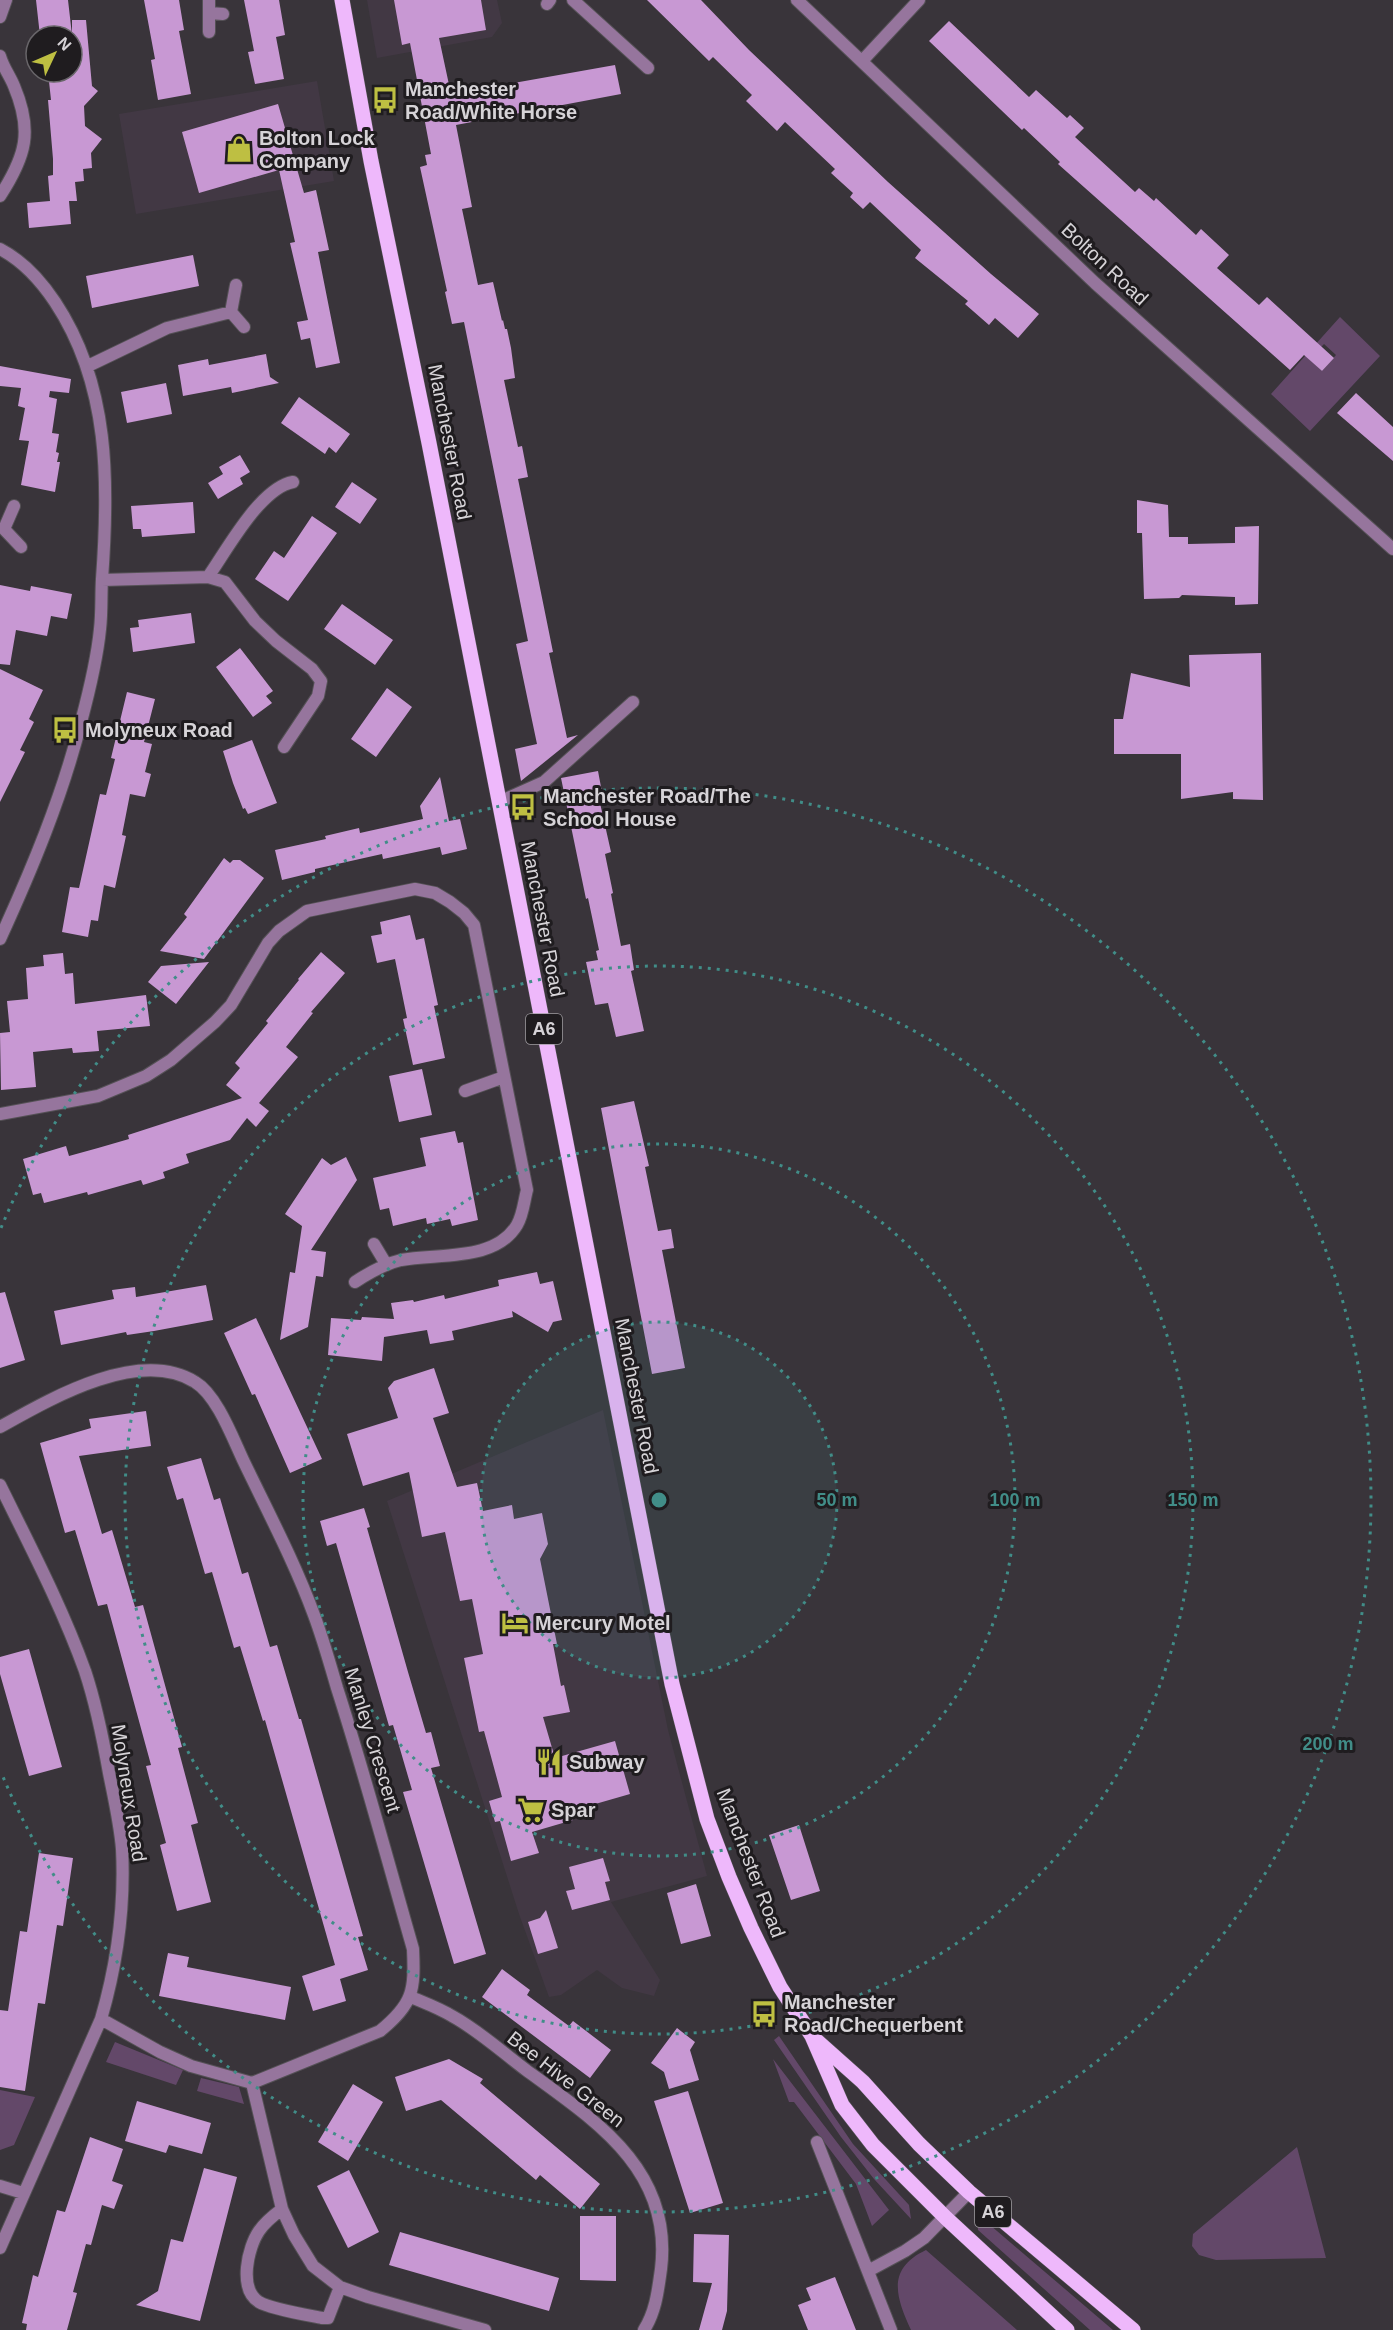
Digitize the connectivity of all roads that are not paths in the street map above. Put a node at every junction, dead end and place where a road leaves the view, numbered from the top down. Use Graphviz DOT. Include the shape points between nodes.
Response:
graph roads {
  1 [pos="5,0"];
  2 [pos="342,0"];
  3 [pos="573,0"];
  4 [pos="797,0"];
  5 [pos="919,0"];
  6 [pos="209,6"];
  7 [pos="223,14"];
  8 [pos="0,17"];
  9 [pos="209,32"];
  10 [pos="0,56"];
  11 [pos="862,61"];
  12 [pos="648,69"];
  13 [pos="0,196"];
  14 [pos="0,249"];
  15 [pos="236,285"];
  16 [pos="231,312"];
  17 [pos="244,327"];
  18 [pos="88,366"];
  19 [pos="293,482"];
  20 [pos="14,506"];
  21 [pos="2,528"];
  22 [pos="21,547"];
  23 [pos="1393,549"];
  24 [pos="208,577"];
  25 [pos="102,580"];
  26 [pos="633,702"];
  27 [pos="284,747"];
  28 [pos="499,802"];
  29 [pos="0,939"];
  30 [pos="504,1077"];
  31 [pos="465,1091"];
  32 [pos="0,1114"];
  33 [pos="374,1244"];
  34 [pos="386,1264"];
  35 [pos="356,1282"];
  36 [pos="0,1426"];
  37 [pos="0,1485"];
  38 [pos="411,1997"];
  39 [pos="101,2019"];
  40 [pos="812,2036"];
  41 [pos="252,2083"];
  42 [pos="817,2142"];
  43 [pos="0,2186"];
  44 [pos="969,2192"];
  45 [pos="23,2193"];
  46 [pos="282,2208"];
  47 [pos="946,2218"];
  48 [pos="0,2248"];
  49 [pos="868,2271"];
  50 [pos="340,2287"];
  51 [pos="485,2330"];
  52 [pos="644,2330"];
  53 [pos="891,2330"];
  54 [pos="1067,2330"];
  55 [pos="1133,2330"];
  1 -- 8 [label="street"];
  2 -- 28 [label="main road, Manchester Road / A6"];
  3 -- 12 [label="street"];
  4 -- 11 [label="street, Bolton Road"];
  5 -- 11 [label="street"];
  6 -- 7 [label="street"];
  6 -- 9 [label="street"];
  10 -- 13 [label="street" via="23,107 26,125 24,148"];
  11 -- 23 [label="street, Bolton Road" via="1095,283"];
  14 -- 18 [label="street" via="26,267 47,290"];
  15 -- 16 [label="street"];
  16 -- 17 [label="street"];
  16 -- 18 [label="street" via="167,328"];
  18 -- 25 [label="street" via="104,448 107,513"];
  19 -- 24 [label="street" via="273,489 261,501"];
  20 -- 21 [label="street"];
  21 -- 22 [label="street"];
  24 -- 25 [label="street"];
  24 -- 27 [label="street" via="231,587 255,621 321,681 318,696"];
  25 -- 29 [label="street" via="100,630 81,724 50,823"];
  26 -- 28 [label="street" via="544,783"];
  28 -- 40 [label="main road, Manchester Road / A6" via="672,1684 707,1819 729,1876 780,1987"];
  30 -- 31 [label="street"];
  30 -- 32 [label="street" via="474,925 450,902 435,893 415,889 307,911 293,920 268,943 231,1005 215,1022 146,1076 98,1096"];
  30 -- 34 [label="street" via="527,1190 517,1225 493,1246"];
  33 -- 34 [label="street"];
  34 -- 35 [label="street"];
  36 -- 38 [label="street, Manley Crescent" via="70,1389 112,1375 144,1371 172,1373 196,1382 213,1401 314,1614 413,1950"];
  37 -- 39 [label="street, Molyneux Road" via="86,1672 103,1735 122,1847 123,1898 116,1958"];
  38 -- 41 [label="street" via="398,2016 380,2031"];
  38 -- 52 [label="street, Bee Hive Green" via="464,2024 595,2121 631,2159 648,2186 663,2233 658,2291 652,2318"];
  39 -- 41 [label="street" via="191,2066"];
  39 -- 45 [label="street, Molyneux Road"];
  40 -- 44 [label="main road, Manchester Road / A6" via="863,2082"];
  40 -- 47 [label="main road, Manchester Road / A6" via="842,2105 873,2145"];
  41 -- 46 [label="street"];
  42 -- 49 [label="street"];
  43 -- 45 [label="street"];
  44 -- 47 [label="street"];
  44 -- 55 [label="main road, Manchester Road / A6"];
  45 -- 48 [label="street, Molyneux Road"];
  46 -- 50 [label="street" via="313,2266"];
  46 -- 50 [label="street" via="256,2236 246,2275 251,2295 260,2303 328,2318"];
  47 -- 49 [label="street" via="905,2251"];
  47 -- 54 [label="main road, Manchester Road / A6"];
  49 -- 53 [label="street"];
  50 -- 51 [label="street"];
}
